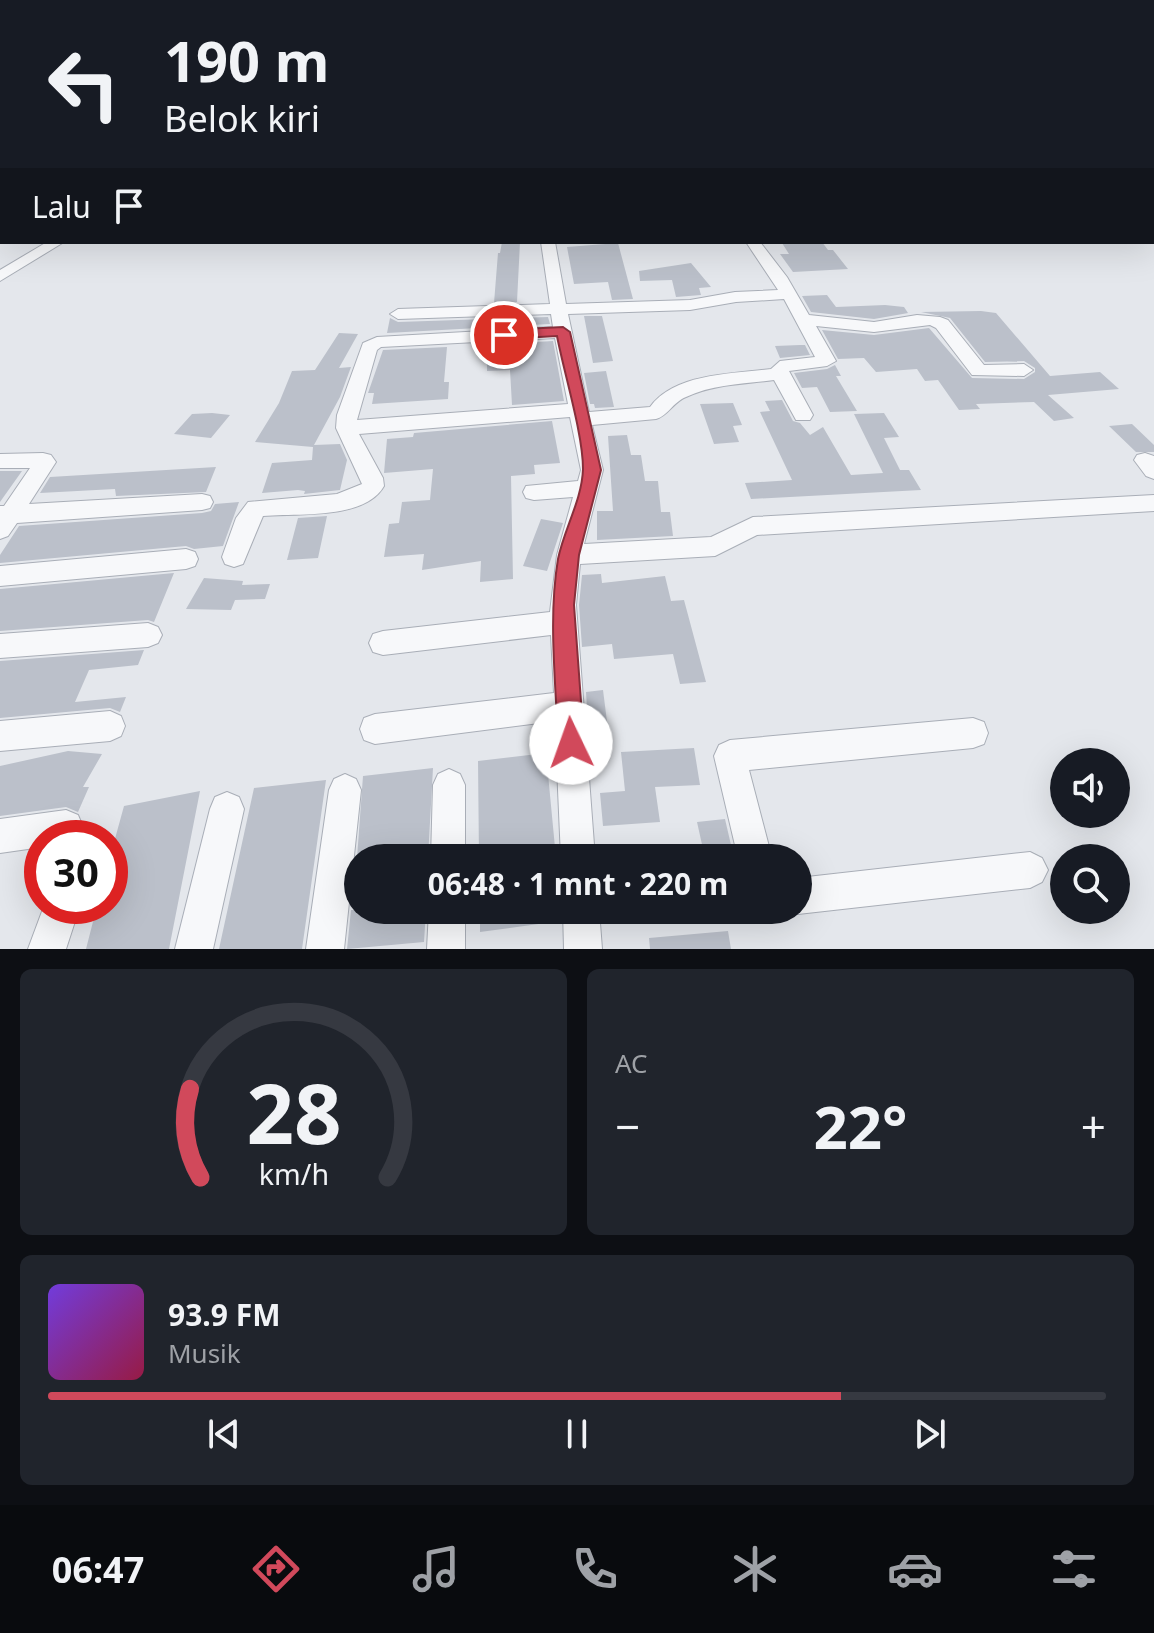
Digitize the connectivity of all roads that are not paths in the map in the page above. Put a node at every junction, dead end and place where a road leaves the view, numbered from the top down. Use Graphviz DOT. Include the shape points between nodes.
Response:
graph roads {
  1 [pos="54,244"];
  2 [pos="548,244"];
  3 [pos="754,244"];
  4 [pos="0,276"];
  5 [pos="789,294"];
  6 [pos="398,314"];
  7 [pos="561,320"];
  8 [pos="804,320"];
  9 [pos="1024,370"];
  10 [pos="780,374"];
  11 [pos="580,415"];
  12 [pos="803,415"];
  13 [pos="346,428"];
  14 [pos="0,461"];
  15 [pos="589,488"];
  16 [pos="534,492"];
  17 [pos="202,502"];
  18 [pos="1154,503"];
  19 [pos="3,520"];
  20 [pos="569,555"];
  21 [pos="234,557"];
  22 [pos="186,559"];
  23 [pos="0,576"];
  24 [pos="563,622"];
  25 [pos="148,635"];
  26 [pos="383,643"];
  27 [pos="0,646"];
  28 [pos="569,705"];
  29 [pos="110,726"];
  30 [pos="375,729"];
  31 [pos="973,733"];
  32 [pos="0,736"];
  33 [pos="449,785"];
  34 [pos="345,790"];
  35 [pos="227,809"];
  36 [pos="24,833"];
  37 [pos="0,836"];
  38 [pos="448,844"];
  39 [pos="577,844"];
  40 [pos="752,844"];
  41 [pos="1030,870"];
  42 [pos="812,894"];
  43 [pos="56,924"];
  44 [pos="447,924"];
  45 [pos="582,924"];
  46 [pos="47,949"];
  47 [pos="194,949"];
  48 [pos="325,949"];
  49 [pos="446,949"];
  50 [pos="583,949"];
  1 -- 4 [label="street"];
  2 -- 7 [label="street"];
  3 -- 5 [label="street"];
  5 -- 7 [label="street"];
  5 -- 8 [label="street"];
  6 -- 7 [label="street"];
  7 -- 11 [label="street"];
  7 -- 13 [label="street" via="372,344"];
  8 -- 9 [label="street" via="875,327 933,321 942,324 979,371"];
  8 -- 10 [label="street" via="827,361 783,366"];
  10 -- 11 [label="street" via="677,393 656,413"];
  10 -- 12 [label="street"];
  11 -- 13 [label="street"];
  11 -- 15 [label="street" via="592,470"];
  13 -- 21 [label="street" via="372,478 369,492 351,501 256,508"];
  14 -- 19 [label="street" via="45,462"];
  15 -- 16 [label="street"];
  15 -- 20 [label="street"];
  17 -- 19 [label="street"];
  18 -- 20 [label="street" via="753,526 715,546"];
  20 -- 24 [label="street"];
  22 -- 23 [label="street"];
  24 -- 26 [label="street"];
  24 -- 28 [label="street"];
  25 -- 27 [label="street"];
  28 -- 30 [label="street"];
  28 -- 39 [label="street"];
  29 -- 32 [label="street"];
  31 -- 40 [label="street" via="730,756"];
  33 -- 38 [label="street"];
  34 -- 48 [label="street"];
  35 -- 47 [label="street"];
  36 -- 37 [label="street"];
  41 -- 42 [label="street"];
  43 -- 46 [label="street"];
  44 -- 49 [label="street"];
  45 -- 50 [label="street"];
}
